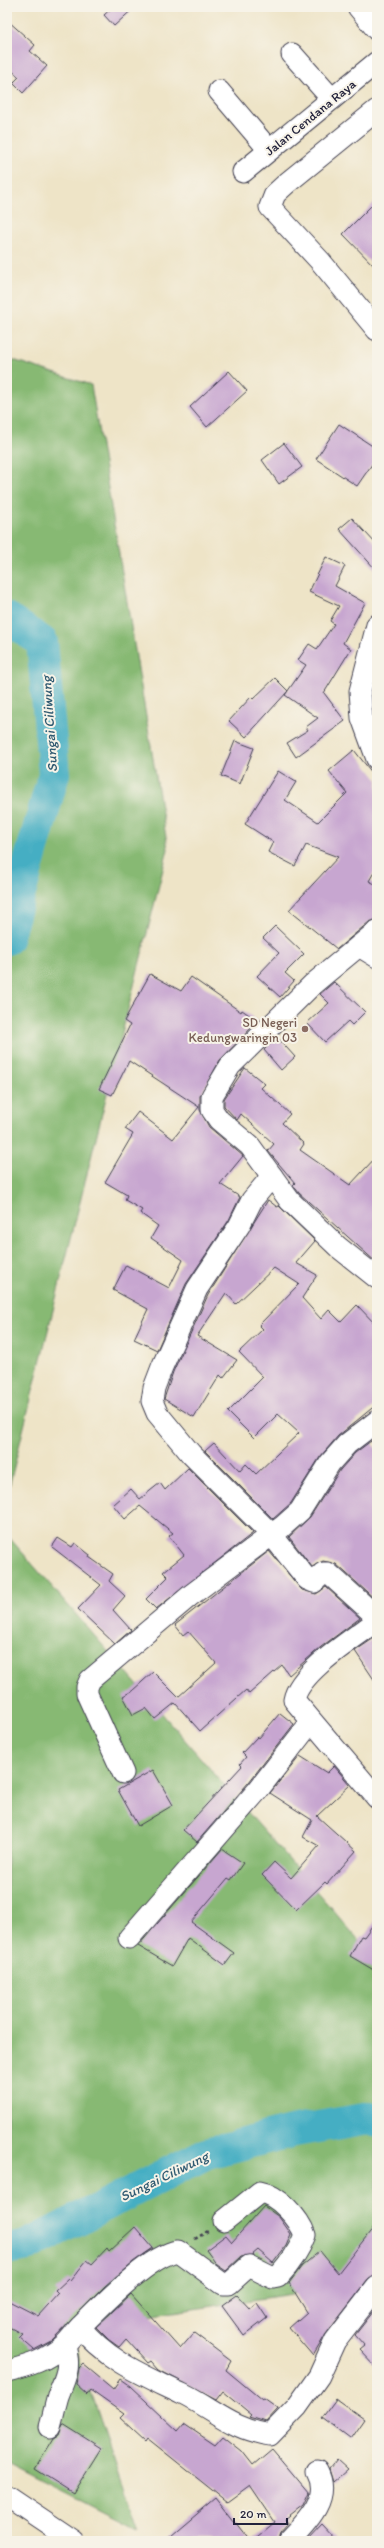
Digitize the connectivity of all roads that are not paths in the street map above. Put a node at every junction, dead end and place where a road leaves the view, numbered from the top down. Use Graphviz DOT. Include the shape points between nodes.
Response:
graph roads {
  1 [pos="358,7"];
  2 [pos="377,30"];
  3 [pos="292,54"];
  4 [pos="377,62"];
  5 [pos="219,91"];
  6 [pos="332,99"];
  7 [pos="377,110"];
  8 [pos="269,150"];
  9 [pos="243,172"];
  10 [pos="377,330"];
  11 [pos="377,625"];
  12 [pos="377,759"];
  13 [pos="377,931"];
  14 [pos="359,946"];
  15 [pos="377,957"];
  16 [pos="272,1176"];
  17 [pos="377,1278"];
  18 [pos="377,1421"];
  19 [pos="271,1534"];
  20 [pos="377,1617"];
  21 [pos="377,1621"];
  22 [pos="310,1722"];
  23 [pos="123,1773"];
  24 [pos="377,1798"];
  25 [pos="129,1938"];
  26 [pos="224,2221"];
  27 [pos="377,2287"];
  28 [pos="80,2327"];
  29 [pos="65,2345"];
  30 [pos="7,2371"];
  31 [pos="50,2427"];
  32 [pos="317,2471"];
  33 [pos="7,2496"];
  34 [pos="74,2541"];
  35 [pos="289,2541"];
  1 -- 2 [label="street"];
  3 -- 6 [label="street"];
  4 -- 6 [label="street, Jalan Cendana Raya"];
  5 -- 8 [label="street"];
  6 -- 8 [label="street, Jalan Cendana Raya"];
  7 -- 10 [label="street" via="287,183 275,194 270,208 322,262"];
  8 -- 9 [label="street, Jalan Cendana Raya"];
  11 -- 12 [label="street" via="360,691 362,718"];
  13 -- 14 [label="street"];
  14 -- 15 [label="street"];
  14 -- 16 [label="street" via="313,984 249,1046 230,1066 212,1096 212,1110 219,1120 250,1146"];
  16 -- 17 [label="street" via="290,1201 338,1247"];
  16 -- 19 [label="street" via="252,1200 239,1226 197,1289 162,1367 152,1401 157,1413 191,1454"];
  18 -- 19 [label="street" via="347,1444 330,1462 300,1511"];
  19 -- 20 [label="street" via="285,1554 311,1582 324,1572 328,1573"];
  19 -- 23 [label="street" via="190,1594 90,1680 87,1694"];
  21 -- 22 [label="street" via="331,1656 296,1690 294,1700"];
  22 -- 24 [label="street"];
  22 -- 25 [label="street" via="258,1790"];
  26 -- 28 [label="street" via="260,2192 271,2194 292,2214 305,2236 301,2246 278,2277 273,2278 249,2266 228,2284 215,2281 178,2251 162,2255"];
  27 -- 28 [label="street" via="335,2341 319,2376 297,2407 270,2435 235,2427 183,2394 151,2380 95,2345"];
  28 -- 29 [label="street"];
  29 -- 30 [label="street" via="37,2363"];
  29 -- 31 [label="street" via="69,2366"];
  32 -- 35 [label="street" via="322,2480 322,2494 317,2506"];
  33 -- 34 [label="street"];
}
